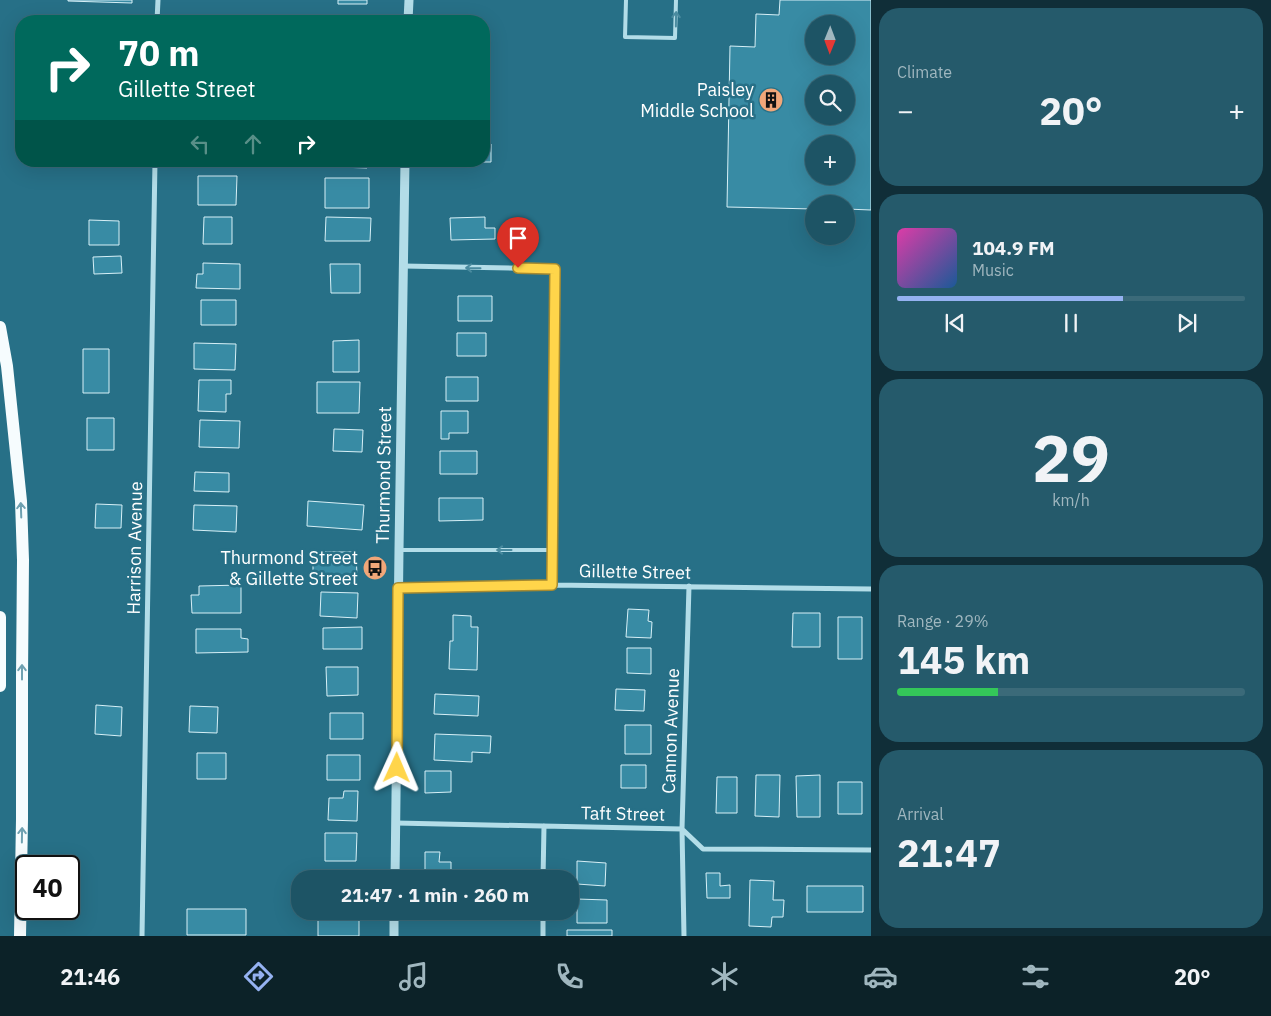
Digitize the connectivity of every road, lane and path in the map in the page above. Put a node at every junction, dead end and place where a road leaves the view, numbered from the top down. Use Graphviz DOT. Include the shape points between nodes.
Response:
graph roads {
  1 [pos="158,0"];
  2 [pos="409,0"];
  3 [pos="626,0"];
  4 [pos="676,0"];
  5 [pos="157,15"];
  6 [pos="408,15"];
  7 [pos="155,167"];
  8 [pos="405,167"];
  9 [pos="403,266"];
  10 [pos="0,327"];
  11 [pos="399,550"];
  12 [pos="553,550"];
  13 [pos="552,585"];
  14 [pos="689,586"];
  15 [pos="398,588"];
  16 [pos="871,589"];
  17 [pos="0,617"];
  18 [pos="0,686"];
  19 [pos="396,823"];
  20 [pos="544,826"];
  21 [pos="682,829"];
  22 [pos="871,850"];
  23 [pos="395,870"];
  24 [pos="543,870"];
  25 [pos="394,920"];
  26 [pos="543,920"];
  27 [pos="20,936"];
  28 [pos="142,936"];
  29 [pos="394,936"];
  30 [pos="543,936"];
  31 [pos="684,936"];
  1 -- 5 [label="street"];
  2 -- 6 [label="street"];
  3 -- 4 [label="lane, one-way" via="625,37 675,38"];
  7 -- 28 [label="street, Harrison Avenue"];
  8 -- 9 [label="street, Thurmond Street"];
  9 -- 11 [label="street, Thurmond Street"];
  12 -- 9 [label="street, one-way" via="555,269"];
  27 -- 10 [label="main road, one-way" via="23,560 21,501"];
  12 -- 11 [label="lane, one-way"];
  11 -- 15 [label="street, Thurmond Street"];
  12 -- 13 [label="street"];
  13 -- 14 [label="street, Gillette Street"];
  13 -- 15 [label="street, Gillette Street"];
  14 -- 16 [label="street, Gillette Street"];
  14 -- 21 [label="street, Cannon Avenue"];
  15 -- 19 [label="street, Thurmond Street"];
  17 -- 18 [label="main road"];
  19 -- 20 [label="street, Taft Street"];
  19 -- 23 [label="street, Thurmond Street"];
  20 -- 21 [label="street, Taft Street"];
  20 -- 24 [label="street"];
  21 -- 22 [label="street, Taft Street" via="703,849"];
  21 -- 31 [label="street, Cannon Avenue"];
  25 -- 29 [label="street"];
  26 -- 30 [label="street"];
}
